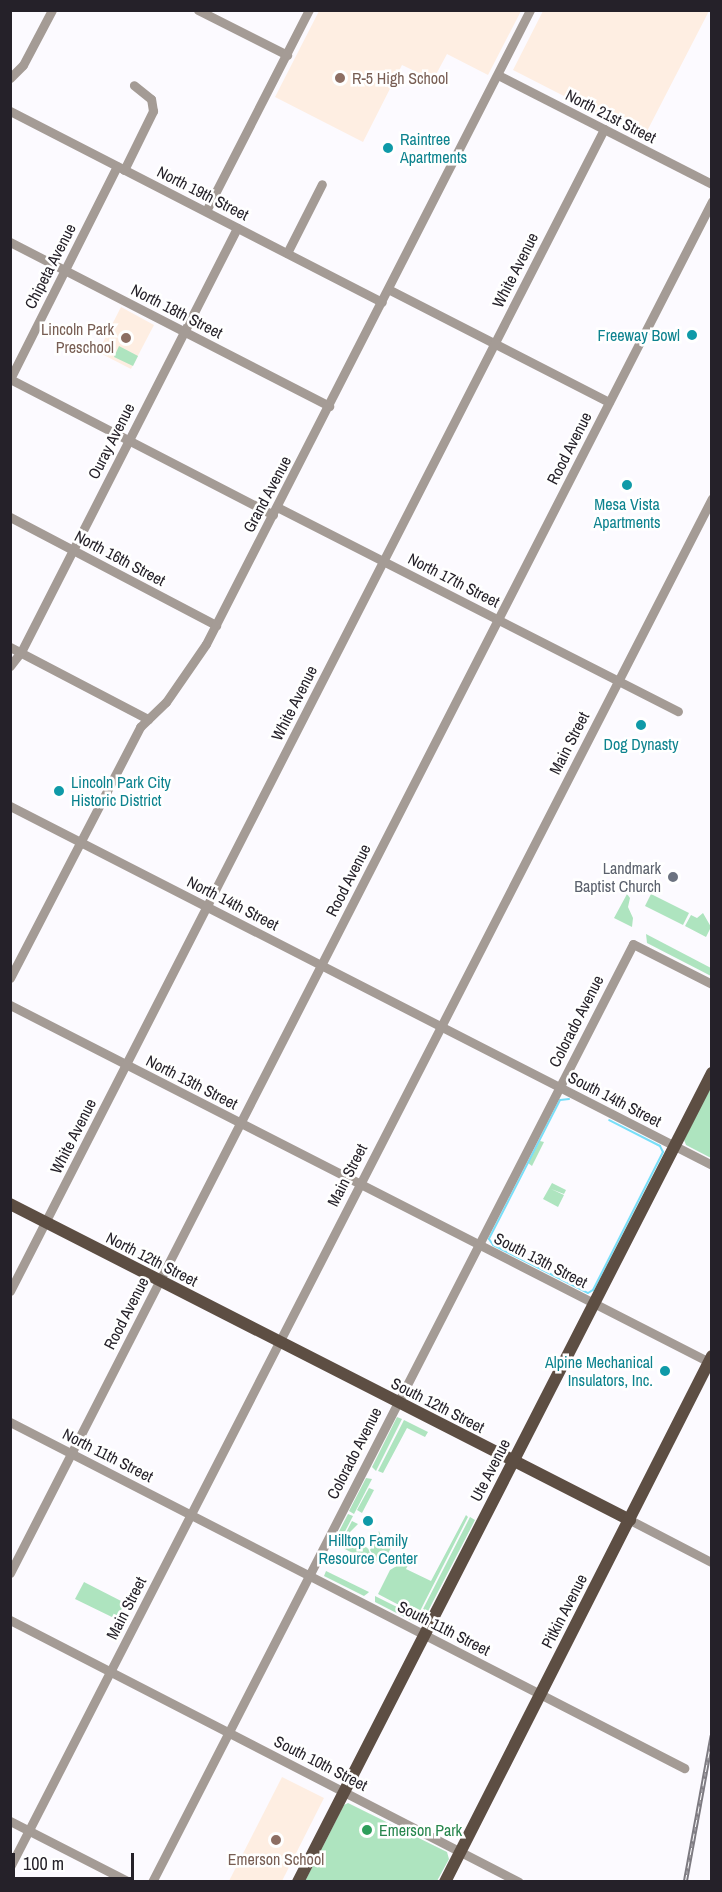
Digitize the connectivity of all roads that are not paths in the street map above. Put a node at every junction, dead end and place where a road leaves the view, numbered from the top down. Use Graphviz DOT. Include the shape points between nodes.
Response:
graph roads {
  1 [pos="52,10"];
  2 [pos="198,10"];
  3 [pos="309,10"];
  4 [pos="530,10"];
  5 [pos="287,55"];
  6 [pos="498,75"];
  7 [pos="10,78"];
  8 [pos="134,85"];
  9 [pos="10,111"];
  10 [pos="604,129"];
  11 [pos="121,168"];
  12 [pos="322,184"];
  13 [pos="711,184"];
  14 [pos="711,201"];
  15 [pos="206,211"];
  16 [pos="237,228"];
  17 [pos="10,242"];
  18 [pos="287,253"];
  19 [pos="65,270"];
  20 [pos="388,289"];
  21 [pos="382,302"];
  22 [pos="184,332"];
  23 [pos="495,343"];
  24 [pos="10,379"];
  25 [pos="609,402"];
  26 [pos="329,406"];
  27 [pos="128,441"];
  28 [pos="711,498"];
  29 [pos="711,508"];
  30 [pos="275,511"];
  31 [pos="10,517"];
  32 [pos="72,551"];
  33 [pos="684,551"];
  34 [pos="383,561"];
  35 [pos="498,619"];
  36 [pos="216,625"];
  37 [pos="10,647"];
  38 [pos="21,652"];
  39 [pos="10,666"];
  40 [pos="618,680"];
  41 [pos="678,711"];
  42 [pos="148,718"];
  43 [pos="10,806"];
  44 [pos="81,842"];
  45 [pos="207,906"];
  46 [pos="322,965"];
  47 [pos="10,978"];
  48 [pos="711,984"];
  49 [pos="10,1005"];
  50 [pos="441,1026"];
  51 [pos="126,1065"];
  52 [pos="711,1073"];
  53 [pos="559,1087"];
  54 [pos="241,1124"];
  55 [pos="674,1146"];
  56 [pos="711,1165"];
  57 [pos="359,1184"];
  58 [pos="10,1204"];
  59 [pos="45,1223"];
  60 [pos="478,1245"];
  61 [pos="159,1281"];
  62 [pos="10,1291"];
  63 [pos="593,1304"];
  64 [pos="279,1342"];
  65 [pos="710,1359"];
  66 [pos="397,1402"];
  67 [pos="10,1422"];
  68 [pos="72,1454"];
  69 [pos="513,1462"];
  70 [pos="191,1515"];
  71 [pos="630,1520"];
  72 [pos="711,1562"];
  73 [pos="10,1573"];
  74 [pos="308,1575"];
  75 [pos="10,1620"];
  76 [pos="423,1634"];
  77 [pos="110,1672"];
  78 [pos="540,1694"];
  79 [pos="228,1732"];
  80 [pos="684,1768"];
  81 [pos="344,1791"];
  82 [pos="10,1821"];
  83 [pos="29,1831"];
  84 [pos="460,1851"];
  85 [pos="10,1867"];
  86 [pos="129,1881"];
  87 [pos="152,1881"];
  88 [pos="298,1881"];
  89 [pos="445,1881"];
  90 [pos="519,1881"];
  1 -- 7 [label="street" via="23,64"];
  2 -- 5 [label="street"];
  3 -- 5 [label="street"];
  4 -- 6 [label="street, Grand Avenue"];
  5 -- 15 [label="street"];
  6 -- 10 [label="street, North 21st Street"];
  6 -- 20 [label="street, Grand Avenue"];
  8 -- 11 [label="street, Chipeta Avenue" via="151,99 153,111"];
  9 -- 11 [label="street, North 19th Street"];
  10 -- 13 [label="street, North 21st Street"];
  10 -- 23 [label="street, White Avenue"];
  11 -- 15 [label="street, North 19th Street"];
  11 -- 19 [label="street, Chipeta Avenue"];
  12 -- 18 [label="street"];
  14 -- 25 [label="street, Rood Avenue"];
  15 -- 16 [label="street, North 19th Street"];
  16 -- 18 [label="street, North 19th Street"];
  16 -- 22 [label="street, Ouray Avenue"];
  17 -- 19 [label="street, North 18th Street"];
  18 -- 21 [label="street, North 19th Street"];
  19 -- 22 [label="street, North 18th Street"];
  19 -- 24 [label="street, Chipeta Avenue"];
  20 -- 21 [label="street, Grand Avenue"];
  20 -- 23 [label="street"];
  21 -- 26 [label="street, Grand Avenue"];
  22 -- 26 [label="street, North 18th Street"];
  22 -- 27 [label="street, Ouray Avenue"];
  23 -- 25 [label="street"];
  23 -- 34 [label="street, White Avenue"];
  24 -- 27 [label="street, North 17th Street"];
  25 -- 35 [label="street, Rood Avenue"];
  26 -- 30 [label="street, Grand Avenue"];
  27 -- 30 [label="street, North 17th Street"];
  27 -- 32 [label="street, Ouray Avenue"];
  28 -- 33 [label="street, Main Street"];
  29 -- 33 [label="street"];
  30 -- 34 [label="street, North 17th Street"];
  30 -- 36 [label="street, Grand Avenue"];
  31 -- 32 [label="street, North 16th Street"];
  32 -- 36 [label="street, North 16th Street"];
  32 -- 38 [label="street, Ouray Avenue"];
  33 -- 40 [label="street, Main Street"];
  34 -- 35 [label="street, North 17th Street"];
  34 -- 45 [label="street, White Avenue"];
  35 -- 40 [label="street, North 17th Street"];
  35 -- 46 [label="street, Rood Avenue"];
  36 -- 42 [label="street, Grand Avenue" via="177,687"];
  37 -- 38 [label="street"];
  38 -- 39 [label="street, Ouray Avenue"];
  38 -- 42 [label="street"];
  40 -- 41 [label="street, North 17th Street"];
  40 -- 50 [label="street, Main Street"];
  42 -- 44 [label="street, Grand Avenue"];
  43 -- 44 [label="street, North 14th Street"];
  44 -- 45 [label="street, North 14th Street"];
  44 -- 47 [label="street, Grand Avenue"];
  45 -- 46 [label="street, North 14th Street"];
  45 -- 51 [label="street, White Avenue"];
  46 -- 50 [label="street, North 14th Street"];
  46 -- 54 [label="street, Rood Avenue"];
  48 -- 53 [label="street, Colorado Avenue" via="633,944"];
  49 -- 51 [label="street, North 13th Street"];
  50 -- 53 [label="street, South 14th Street"];
  50 -- 57 [label="street, Main Street"];
  51 -- 54 [label="street, North 13th Street"];
  51 -- 59 [label="street, White Avenue"];
  52 -- 55 [label="main road, Ute Avenue"];
  53 -- 55 [label="street, South 14th Street"];
  53 -- 60 [label="street, Colorado Avenue"];
  54 -- 57 [label="street, North 13th Street"];
  54 -- 61 [label="street, Rood Avenue"];
  55 -- 56 [label="street, South 14th Street"];
  55 -- 63 [label="main road, Ute Avenue"];
  57 -- 60 [label="street, South 13th Street"];
  57 -- 64 [label="street, Main Street"];
  58 -- 59 [label="main road, North 12th Street"];
  59 -- 61 [label="main road, North 12th Street"];
  59 -- 62 [label="street, White Avenue"];
  60 -- 63 [label="street, South 13th Street"];
  60 -- 66 [label="street, Colorado Avenue"];
  61 -- 64 [label="main road, North 12th Street"];
  61 -- 68 [label="street, Rood Avenue"];
  63 -- 65 [label="street, South 13th Street"];
  63 -- 69 [label="main road, Ute Avenue"];
  64 -- 66 [label="main road, South 12th Street"];
  64 -- 70 [label="street, Main Street"];
  65 -- 71 [label="main road, Pitkin Avenue"];
  66 -- 69 [label="main road, South 12th Street"];
  66 -- 74 [label="street, Colorado Avenue"];
  67 -- 68 [label="street, North 11th Street"];
  68 -- 70 [label="street, North 11th Street"];
  68 -- 73 [label="street, Rood Avenue"];
  69 -- 71 [label="main road, South 12th Street"];
  69 -- 76 [label="main road, Ute Avenue"];
  70 -- 74 [label="street, South 11th Street"];
  70 -- 77 [label="street, Main Street"];
  71 -- 72 [label="street, South 12th Street"];
  71 -- 78 [label="main road, Pitkin Avenue"];
  74 -- 76 [label="street, South 11th Street"];
  74 -- 79 [label="street, Colorado Avenue"];
  75 -- 77 [label="street, South 10th Street"];
  76 -- 78 [label="street, South 11th Street"];
  76 -- 81 [label="main road, Ute Avenue"];
  77 -- 79 [label="street, South 10th Street"];
  77 -- 83 [label="street, Main Street"];
  78 -- 80 [label="street, South 11th Street"];
  78 -- 84 [label="main road, Pitkin Avenue"];
  79 -- 81 [label="street, South 10th Street"];
  79 -- 87 [label="street, Colorado Avenue"];
  81 -- 84 [label="street, South 10th Street"];
  81 -- 88 [label="main road, Ute Avenue"];
  82 -- 83 [label="street"];
  83 -- 85 [label="street, Main Street"];
  83 -- 86 [label="street"];
  84 -- 89 [label="main road, Pitkin Avenue"];
  84 -- 90 [label="street, South 10th Street"];
}
